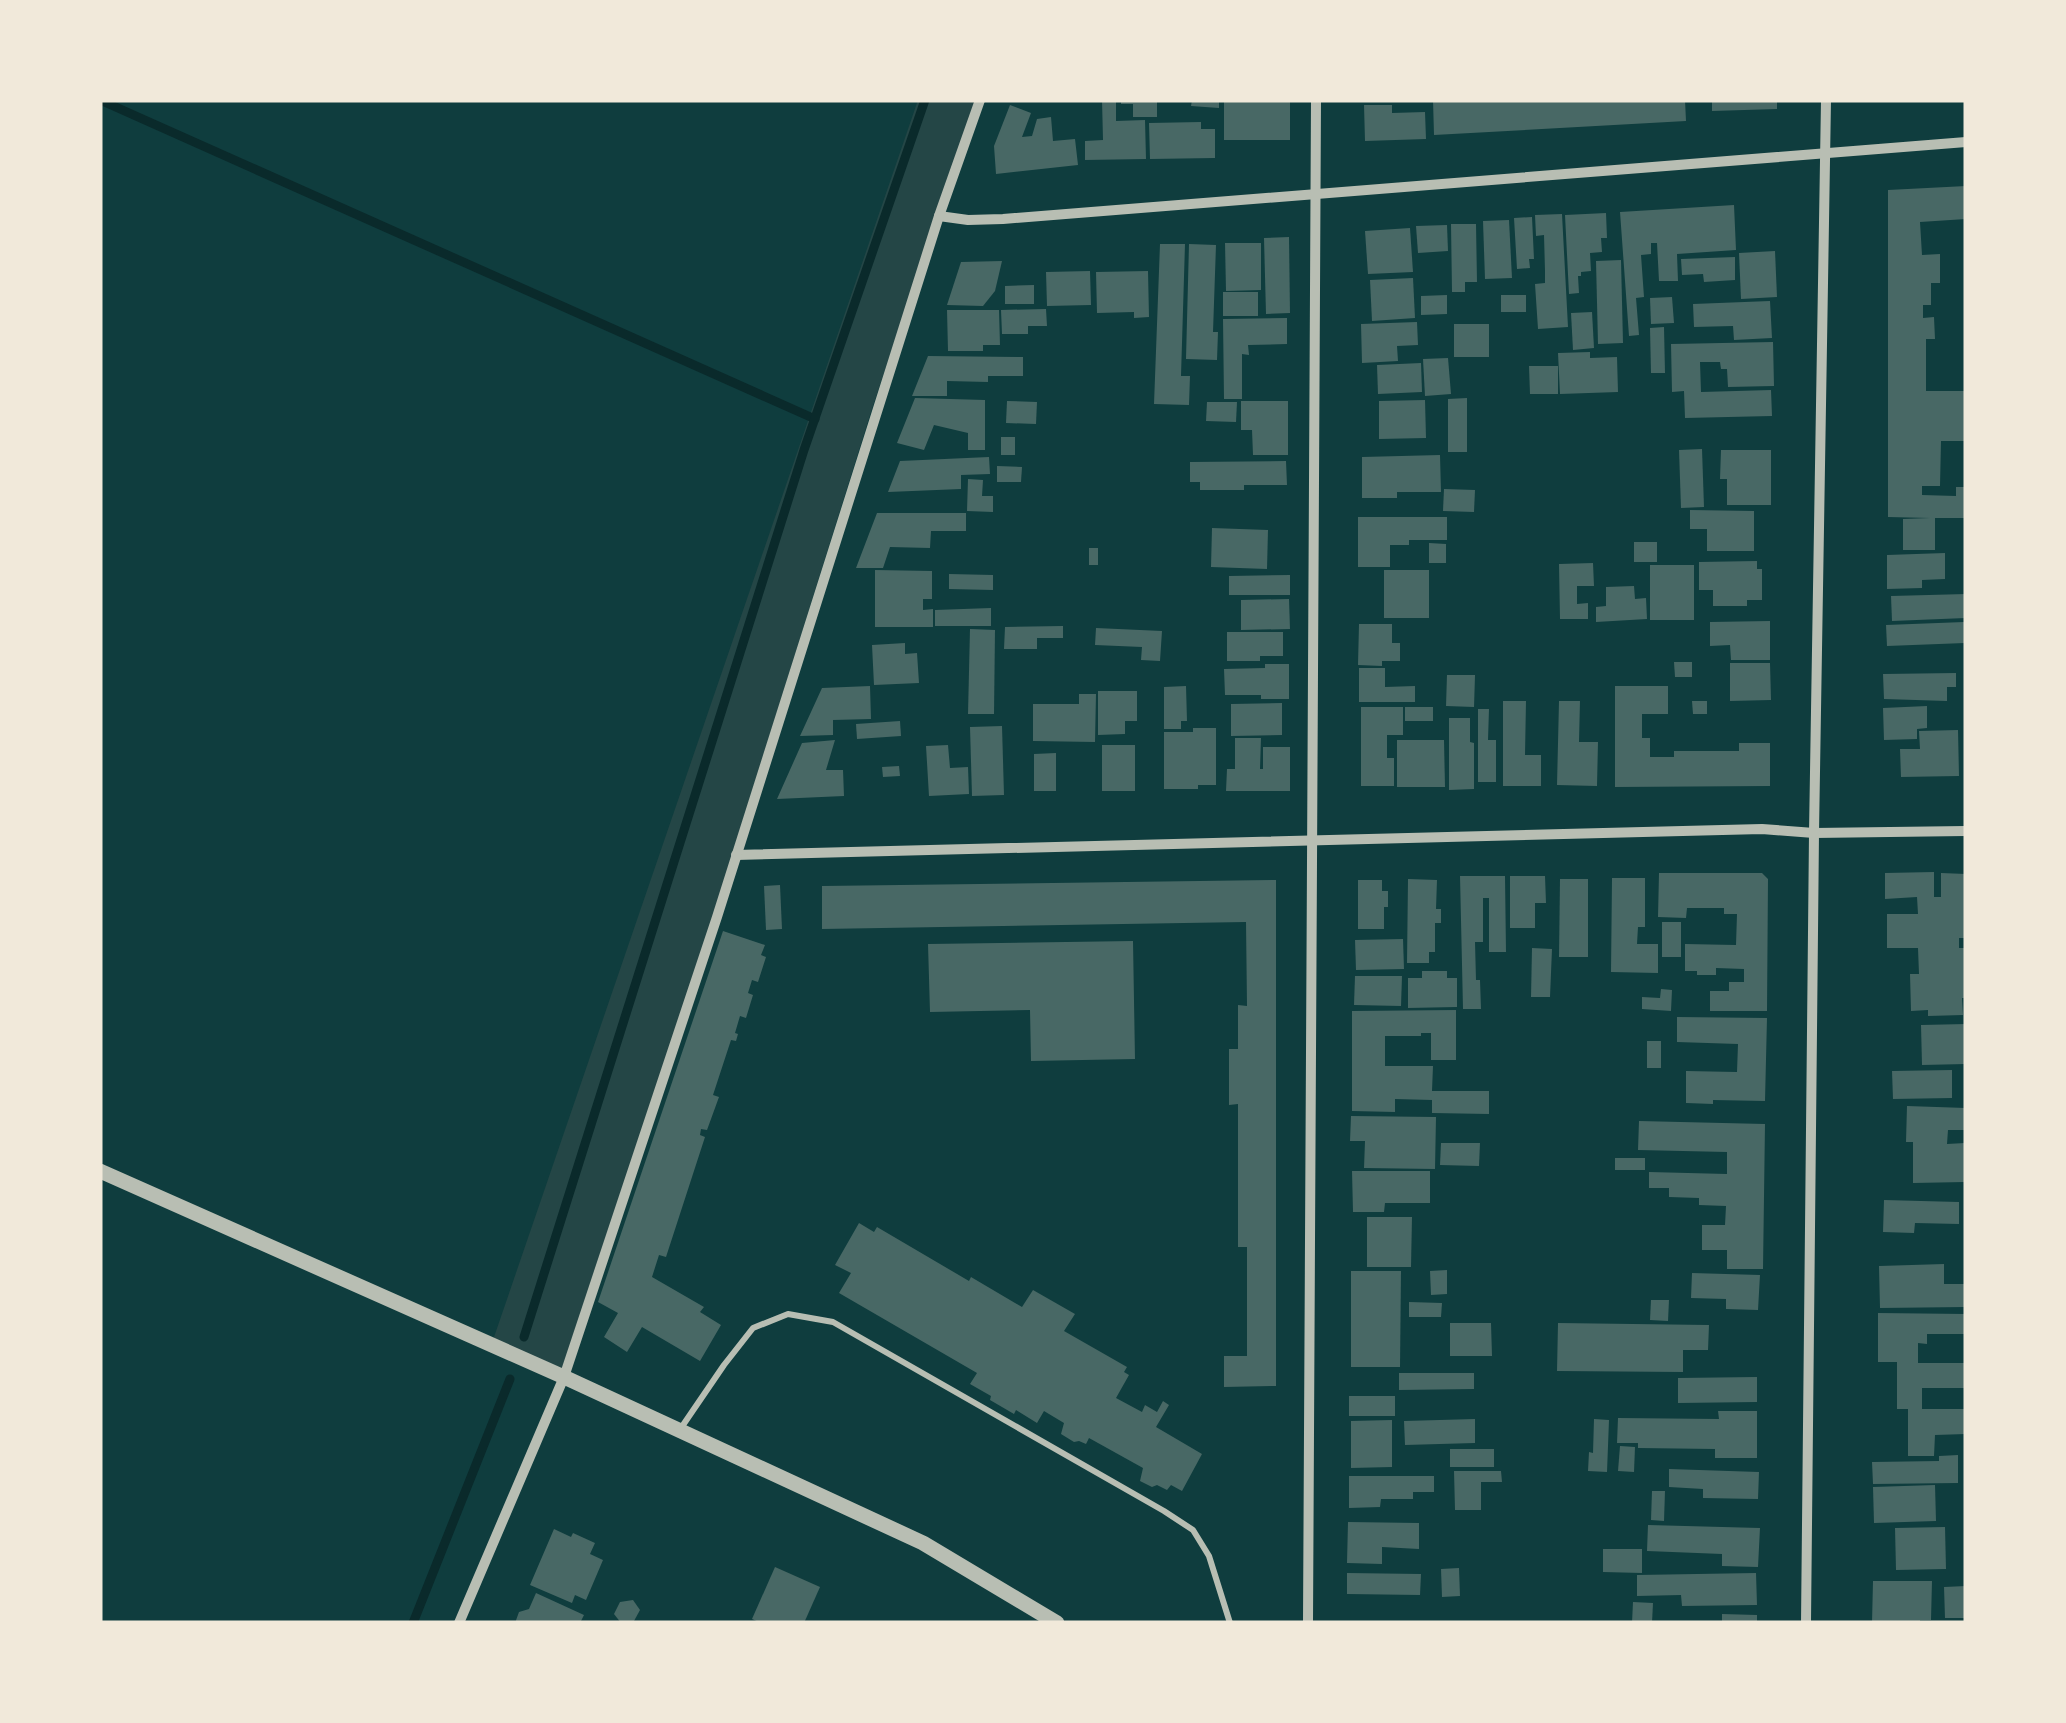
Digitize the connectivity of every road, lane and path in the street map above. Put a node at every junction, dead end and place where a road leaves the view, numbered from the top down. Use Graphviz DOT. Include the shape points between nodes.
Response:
graph roads {
  1 [pos="980,100"];
  2 [pos="1316,100"];
  3 [pos="1826,100"];
  4 [pos="1966,142"];
  5 [pos="1825,152"];
  6 [pos="1315,192"];
  7 [pos="938,216"];
  8 [pos="1966,831"];
  9 [pos="1814,833"];
  10 [pos="1314,840"];
  11 [pos="736,855"];
  12 [pos="100,1171"];
  13 [pos="564,1377"];
  14 [pos="679,1430"];
  15 [pos="459,1623"];
  16 [pos="1057,1623"];
  17 [pos="1230,1623"];
  18 [pos="1308,1623"];
  19 [pos="1806,1623"];
  1 -- 7 [label="street"];
  2 -- 6 [label="street"];
  3 -- 5 [label="street"];
  4 -- 5 [label="street"];
  5 -- 6 [label="street"];
  5 -- 9 [label="street"];
  6 -- 7 [label="street" via="1003,218"];
  6 -- 10 [label="street"];
  7 -- 11 [label="street"];
  8 -- 9 [label="street"];
  9 -- 10 [label="street"];
  9 -- 19 [label="street"];
  10 -- 11 [label="street"];
  10 -- 18 [label="street"];
  11 -- 13 [label="street"];
  12 -- 13 [label="street"];
  13 -- 14 [label="street"];
  13 -- 15 [label="street"];
  14 -- 16 [label="street" via="924,1543"];
  14 -- 17 [label="lane" via="753,1328 788,1314 833,1322 1193,1530 1209,1556"];
}
